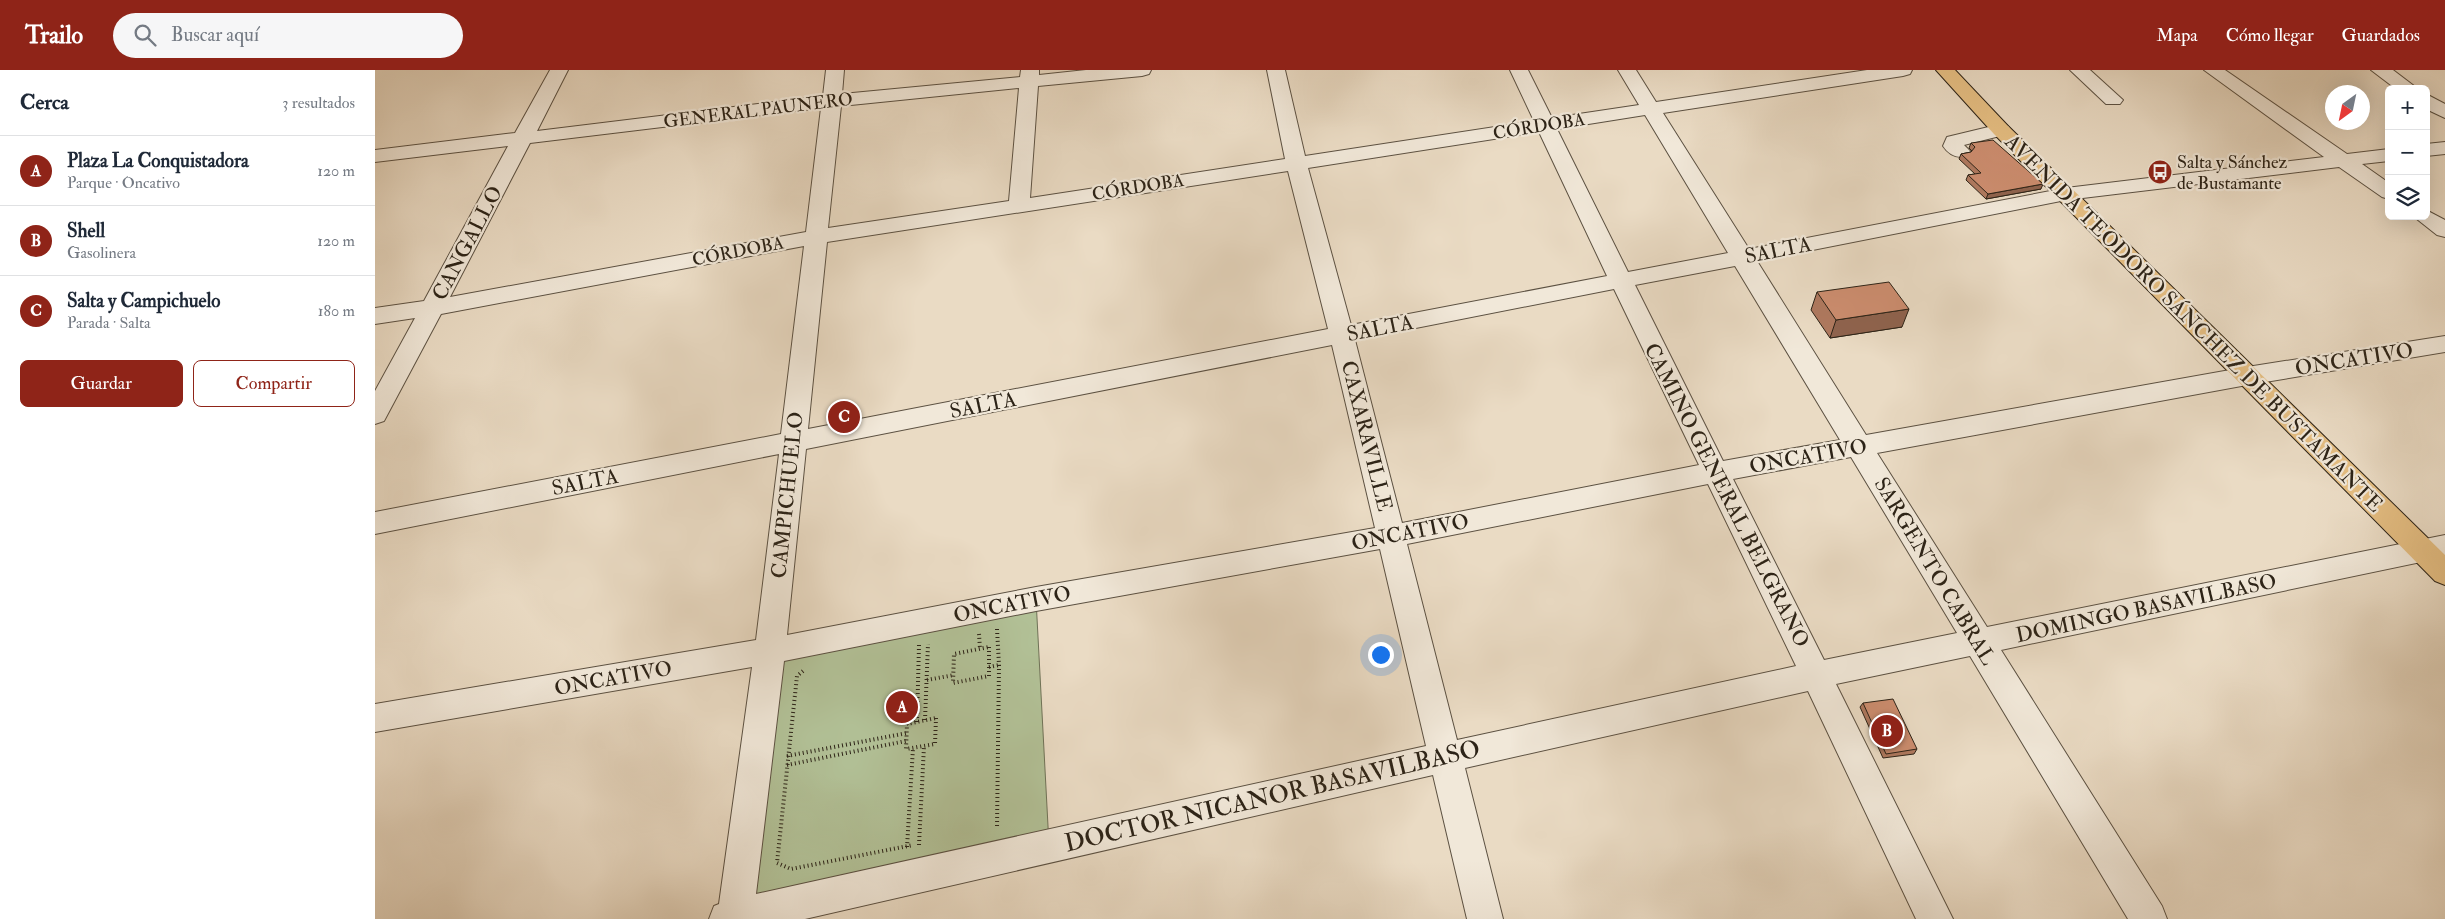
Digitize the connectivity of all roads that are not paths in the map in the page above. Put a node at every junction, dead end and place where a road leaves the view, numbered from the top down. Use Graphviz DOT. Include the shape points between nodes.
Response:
graph roads {
  1 [pos="559,70"];
  2 [pos="835,70"];
  3 [pos="1142,70"];
  4 [pos="1276,70"];
  5 [pos="1519,70"];
  6 [pos="1627,70"];
  7 [pos="1903,70"];
  8 [pos="1945,70"];
  9 [pos="2079,70"];
  10 [pos="2213,70"];
  11 [pos="2380,70"];
  12 [pos="1030,76"];
  13 [pos="2403,85"];
  14 [pos="2113,100"];
  15 [pos="832,101"];
  16 [pos="2430,103"];
  17 [pos="1649,108"];
  18 [pos="2445,112"];
  19 [pos="1545,125"];
  20 [pos="2001,130"];
  21 [pos="522,138"];
  22 [pos="2445,148"];
  23 [pos="2430,150"];
  24 [pos="1961,152"];
  25 [pos="2385,154"];
  26 [pos="375,156"];
  27 [pos="2341,160"];
  28 [pos="1296,163"];
  29 [pos="2385,190"];
  30 [pos="2066,194"];
  31 [pos="1019,206"];
  32 [pos="2430,220"];
  33 [pos="2445,230"];
  34 [pos="816,237"];
  35 [pos="1743,257"];
  36 [pos="1621,282"];
  37 [pos="432,308"];
  38 [pos="375,316"];
  39 [pos="1342,335"];
  40 [pos="2445,344"];
  41 [pos="2247,376"];
  42 [pos="375,415"];
  43 [pos="793,442"];
  44 [pos="1860,446"];
  45 [pos="1716,472"];
  46 [pos="375,523"];
  47 [pos="1391,536"];
  48 [pos="2433,548"];
  49 [pos="2445,573"];
  50 [pos="1978,642"];
  51 [pos="770,651"];
  52 [pos="1817,675"];
  53 [pos="375,718"];
  54 [pos="1445,757"];
  55 [pos="732,918"];
  56 [pos="1485,919"];
  57 [pos="1935,919"];
  58 [pos="2149,919"];
  1 -- 21 [label="street, CANGALLO"];
  2 -- 15 [label="street, CAMPICHUELO"];
  3 -- 12 [label="street, GENERAL PAUNERO"];
  4 -- 28 [label="street, CAXARAVILLE"];
  5 -- 19 [label="street, CAMINO GENERAL BELGRANO"];
  6 -- 17 [label="street, SARGENTO CABRAL"];
  7 -- 17 [label="street, CÓRDOBA"];
  8 -- 20 [label="main road, AVENIDA TEODORO SÁNCHEZ DE BUSTAMANTE"];
  9 -- 14 [label="street"];
  10 -- 27 [label="street"];
  11 -- 13 [label="street"];
  12 -- 15 [label="street, GENERAL PAUNERO"];
  12 -- 31 [label="street"];
  15 -- 21 [label="street, GENERAL PAUNERO"];
  15 -- 34 [label="street, CAMPICHUELO"];
  16 -- 18 [label="street"];
  17 -- 19 [label="street, CÓRDOBA"];
  17 -- 35 [label="street, SARGENTO CABRAL"];
  19 -- 28 [label="street, CÓRDOBA"];
  19 -- 36 [label="street, CAMINO GENERAL BELGRANO"];
  20 -- 24 [label="street" via="1954,141 1953,146"];
  20 -- 30 [label="main road, AVENIDA TEODORO SÁNCHEZ DE BUSTAMANTE"];
  21 -- 26 [label="street, GENERAL PAUNERO"];
  21 -- 37 [label="street, CANGALLO"];
  22 -- 23 [label="street"];
  25 -- 27 [label="street, SALTA"];
  27 -- 29 [label="street"];
  27 -- 30 [label="street, SALTA"];
  28 -- 31 [label="street, CÓRDOBA"];
  28 -- 39 [label="street, CAXARAVILLE"];
  30 -- 35 [label="street, SALTA" via="2013,199"];
  30 -- 41 [label="main road, AVENIDA TEODORO SÁNCHEZ DE BUSTAMANTE"];
  31 -- 34 [label="street, CÓRDOBA"];
  32 -- 33 [label="street"];
  34 -- 37 [label="street, CÓRDOBA"];
  34 -- 43 [label="street, CAMPICHUELO"];
  35 -- 36 [label="street, SALTA"];
  35 -- 44 [label="street, SARGENTO CABRAL"];
  36 -- 39 [label="street, SALTA"];
  36 -- 45 [label="street, CAMINO GENERAL BELGRANO"];
  37 -- 38 [label="street, CÓRDOBA"];
  37 -- 42 [label="street, CANGALLO"];
  39 -- 43 [label="street, SALTA"];
  39 -- 47 [label="street, CAXARAVILLE"];
  40 -- 41 [label="street, ONCATIVO"];
  41 -- 44 [label="street, ONCATIVO"];
  41 -- 48 [label="main road, AVENIDA TEODORO SÁNCHEZ DE BUSTAMANTE"];
  43 -- 46 [label="street, SALTA"];
  43 -- 51 [label="street, CAMPICHUELO"];
  44 -- 45 [label="street, ONCATIVO"];
  44 -- 50 [label="street, SARGENTO CABRAL"];
  45 -- 47 [label="street, ONCATIVO"];
  45 -- 52 [label="street, CAMINO GENERAL BELGRANO"];
  47 -- 51 [label="street, ONCATIVO" via="924,635"];
  47 -- 54 [label="street, CAXARAVILLE"];
  48 -- 49 [label="main road, AVENIDA TEODORO SÁNCHEZ DE BUSTAMANTE"];
  48 -- 50 [label="street, DOMINGO BASAVILBASO"];
  50 -- 52 [label="street, DOMINGO BASAVILBASO"];
  50 -- 58 [label="street, SARGENTO CABRAL"];
  51 -- 53 [label="street, ONCATIVO"];
  51 -- 55 [label="street, CAMPICHUELO"];
  52 -- 54 [label="street, DOCTOR NICANOR BASAVILBASO"];
  52 -- 57 [label="street, CAMINO GENERAL BELGRANO"];
  54 -- 55 [label="street, DOCTOR NICANOR BASAVILBASO" via="912,861"];
  54 -- 56 [label="street, CAXARAVILLE"];
}
